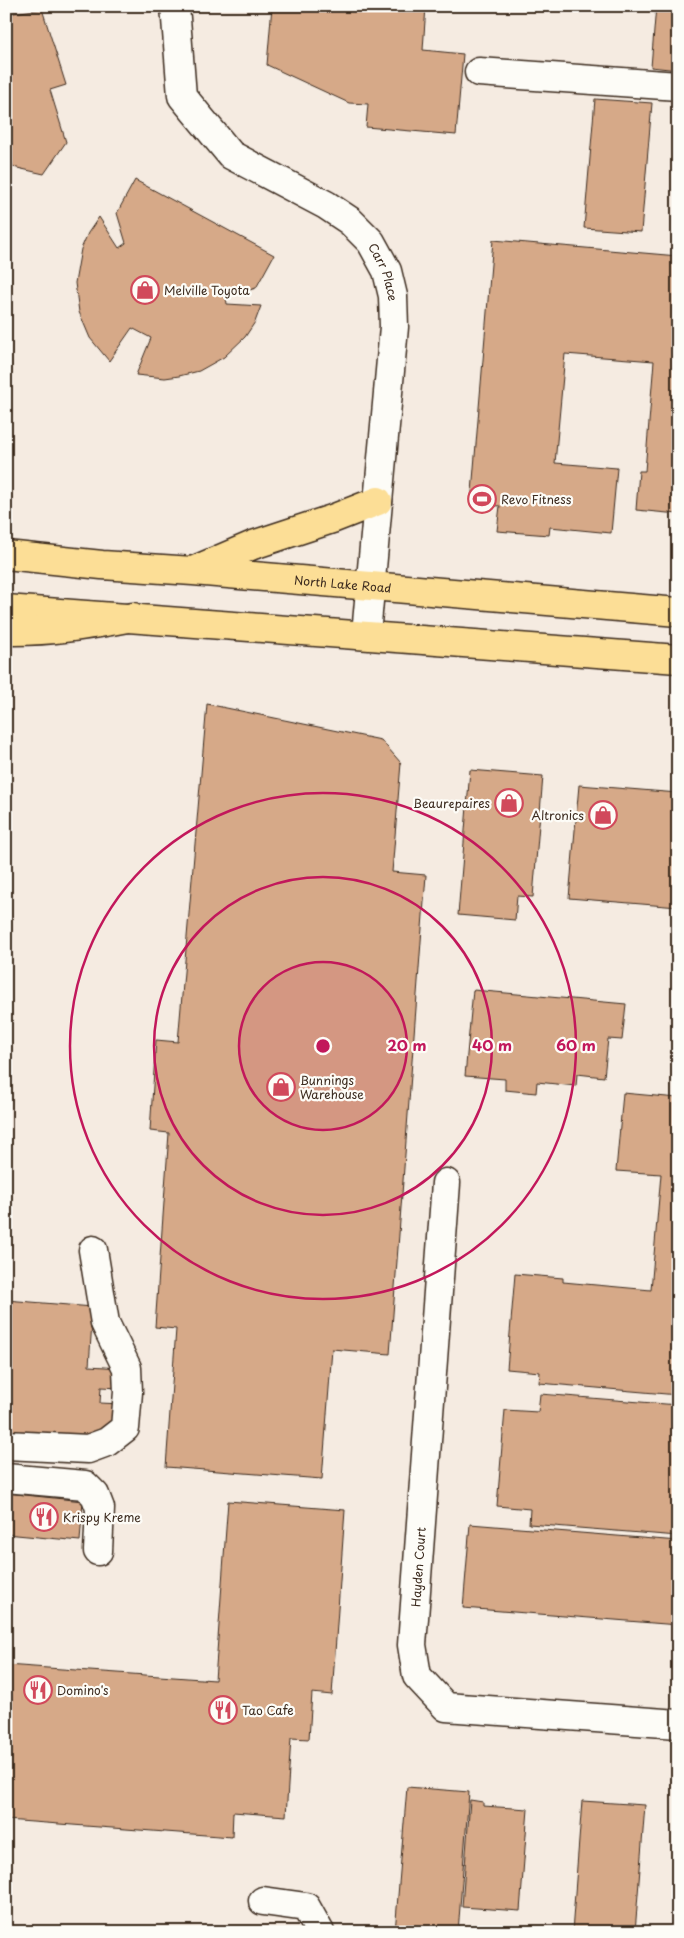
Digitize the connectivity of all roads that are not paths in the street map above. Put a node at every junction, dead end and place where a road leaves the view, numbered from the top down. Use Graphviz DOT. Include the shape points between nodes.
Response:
graph roads {
  1 [pos="175,6"];
  2 [pos="480,72"];
  3 [pos="678,86"];
  4 [pos="378,502"];
  5 [pos="6,555"];
  6 [pos="193,571"];
  7 [pos="370,586"];
  8 [pos="6,609"];
  9 [pos="678,612"];
  10 [pos="133,617"];
  11 [pos="6,631"];
  12 [pos="366,634"];
  13 [pos="678,659"];
  14 [pos="446,1183"];
  15 [pos="93,1250"];
  16 [pos="6,1445"];
  17 [pos="6,1478"];
  18 [pos="98,1551"];
  19 [pos="678,1724"];
  20 [pos="263,1901"];
  21 [pos="320,1932"];
  1 -- 4 [label="street, Carr Place" via="182,96 231,155 350,221 371,242 387,271 393,296 394,327"];
  2 -- 3 [label="street"];
  4 -- 6 [label="main road" via="252,545"];
  4 -- 7 [label="street, Carr Place"];
  5 -- 6 [label="main road, North Lake Road"];
  6 -- 7 [label="main road, North Lake Road"];
  7 -- 9 [label="main road, North Lake Road"];
  7 -- 12 [label="street, Carr Place"];
  8 -- 10 [label="main road"];
  10 -- 11 [label="main road" via="36,632"];
  10 -- 12 [label="main road"];
  12 -- 13 [label="main road"];
  14 -- 19 [label="street, Hayden Court" via="412,1645 417,1676 446,1707"];
  15 -- 16 [label="street" via="105,1323 128,1368 125,1428 107,1442 88,1449"];
  17 -- 18 [label="street" via="85,1485 95,1495 100,1508"];
  20 -- 21 [label="street" via="306,1907"];
}
